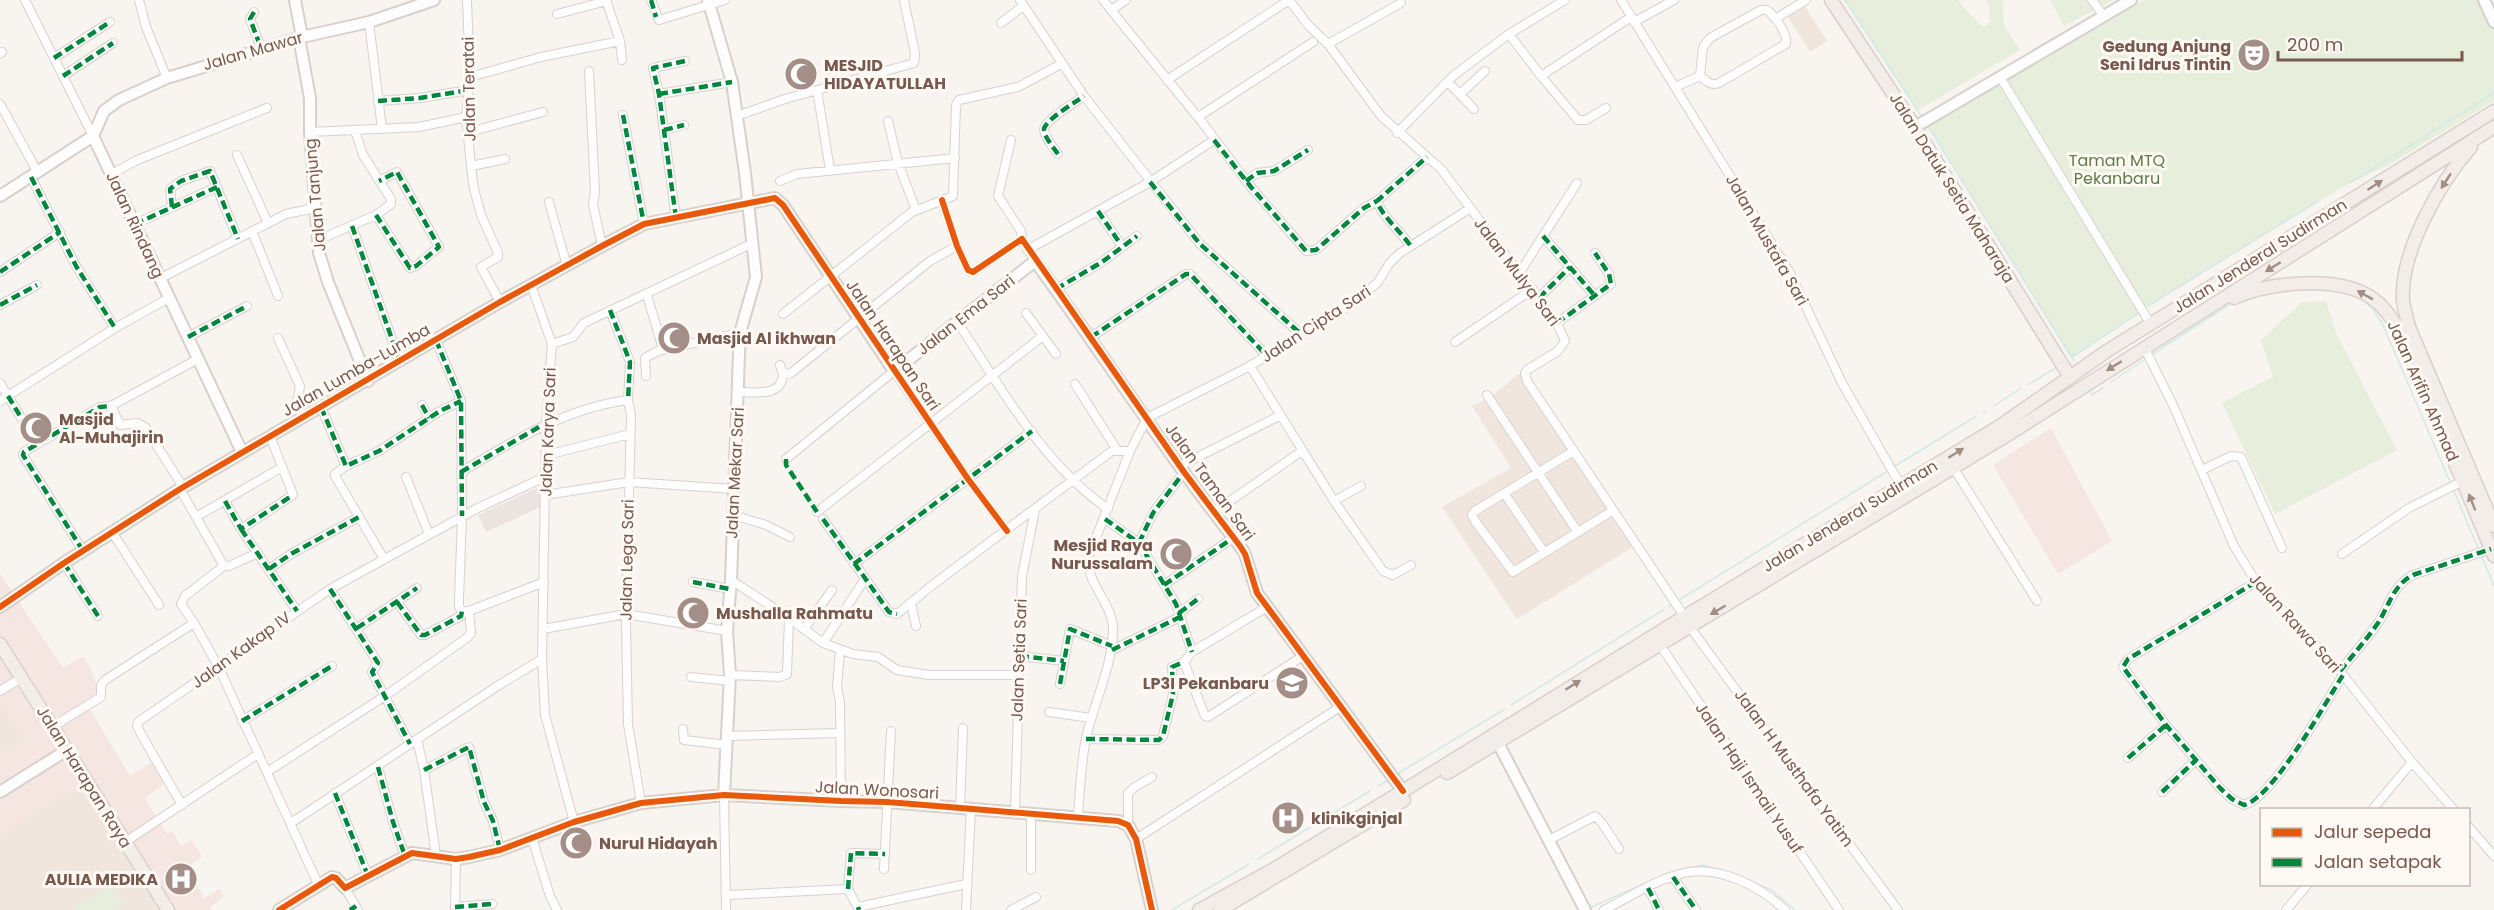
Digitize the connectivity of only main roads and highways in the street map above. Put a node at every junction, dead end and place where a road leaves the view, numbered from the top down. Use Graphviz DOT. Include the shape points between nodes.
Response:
graph roads {
  1 [pos="1831,0"];
  2 [pos="2494,111"];
  3 [pos="2494,127"];
  4 [pos="2482,135"];
  5 [pos="2353,199"];
  6 [pos="2335,211"];
  7 [pos="2360,212"];
  8 [pos="2342,223"];
  9 [pos="2199,312"];
  10 [pos="2070,377"];
  11 [pos="2494,526"];
  12 [pos="2492,553"];
  13 [pos="1765,575"];
  14 [pos="1687,621"];
  15 [pos="0,644"];
  16 [pos="168,910"];
  17 [pos="1199,910"];
  18 [pos="1220,910"];
  1 -- 10 [label="main road, Jalan Datuk Setia Maharaja" via="1922,123"];
  5 -- 2 [label="main road, Jalan Jenderal Sudirman, one-way"];
  3 -- 4 [label="main road, Jalan Jenderal Sudirman"];
  4 -- 7 [label="main road, Jalan Jenderal Sudirman"];
  4 -- 11 [label="main road, Jalan Arifin Ahmad, one-way" via="2449,176 2418,232 2407,264 2403,301 2409,327"];
  5 -- 6 [label="main road, Jalan Jenderal Sudirman"];
  5 -- 7 [label="main road"];
  6 -- 8 [label="main road"];
  6 -- 10 [label="main road, Jalan Jenderal Sudirman" via="2150,323"];
  7 -- 8 [label="main road, Jalan Jenderal Sudirman"];
  8 -- 9 [label="main road, Jalan Jenderal Sudirman, one-way"];
  12 -- 9 [label="main road, Jalan Arifin Ahmad, one-way" via="2399,330 2370,297 2332,284 2295,285 2253,291"];
  9 -- 13 [label="main road, Jalan Jenderal Sudirman, one-way" via="1953,467"];
  13 -- 10 [label="main road, Jalan Jenderal Sudirman, one-way"];
  13 -- 14 [label="main road, Jalan Jenderal Sudirman"];
  17 -- 14 [label="main road, Jalan Jenderal Sudirman, one-way"];
  14 -- 18 [label="main road, Jalan Jenderal Sudirman" via="1660,645"];
  15 -- 16 [label="main road, Jalan Harapan Raya"];
}
